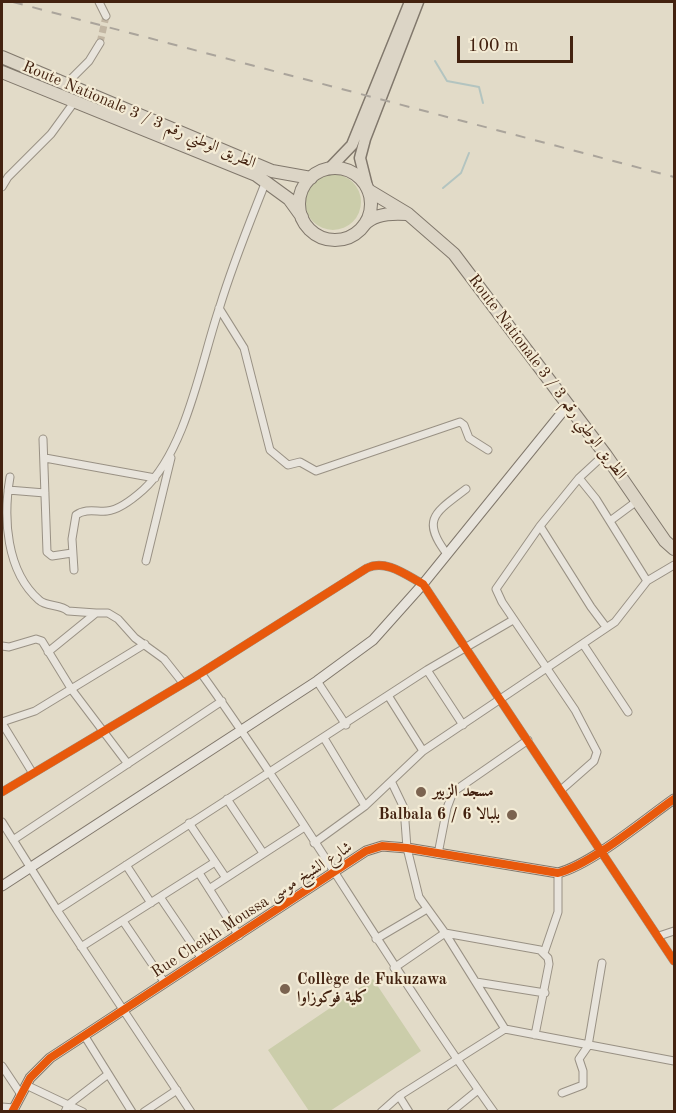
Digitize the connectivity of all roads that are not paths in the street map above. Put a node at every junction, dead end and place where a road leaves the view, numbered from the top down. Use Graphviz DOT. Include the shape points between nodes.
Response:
graph roads {
  1 [pos="99,2"];
  2 [pos="410,2"];
  3 [pos="418,2"];
  4 [pos="106,16"];
  5 [pos="100,43"];
  6 [pos="2,57"];
  7 [pos="2,72"];
  8 [pos="66,84"];
  9 [pos="75,101"];
  10 [pos="329,169"];
  11 [pos="311,178"];
  12 [pos="266,181"];
  13 [pos="2,187"];
  14 [pos="367,188"];
  15 [pos="408,214"];
  16 [pos="302,217"];
  17 [pos="364,226"];
  18 [pos="219,308"];
  19 [pos="568,405"];
  20 [pos="43,439"];
  21 [pos="488,450"];
  22 [pos="171,453"];
  23 [pos="605,454"];
  24 [pos="45,458"];
  25 [pos="10,477"];
  26 [pos="155,478"];
  27 [pos="579,478"];
  28 [pos="466,489"];
  29 [pos="8,490"];
  30 [pos="45,493"];
  31 [pos="638,501"];
  32 [pos="610,521"];
  33 [pos="540,526"];
  34 [pos="675,549"];
  35 [pos="72,553"];
  36 [pos="447,554"];
  37 [pos="146,561"];
  38 [pos="675,564"];
  39 [pos="74,570"];
  40 [pos="647,581"];
  41 [pos="423,584"];
  42 [pos="96,614"];
  43 [pos="513,620"];
  44 [pos="606,627"];
  45 [pos="145,644"];
  46 [pos="583,644"];
  47 [pos="2,646"];
  48 [pos="466,647"];
  49 [pos="48,652"];
  50 [pos="545,669"];
  51 [pos="427,670"];
  52 [pos="201,673"];
  53 [pos="317,681"];
  54 [pos="183,683"];
  55 [pos="72,690"];
  56 [pos="389,697"];
  57 [pos="501,700"];
  58 [pos="222,701"];
  59 [pos="628,712"];
  60 [pos="2,722"];
  61 [pos="346,725"];
  62 [pos="463,725"];
  63 [pos="241,730"];
  64 [pos="103,731"];
  65 [pos="324,738"];
  66 [pos="528,740"];
  67 [pos="423,751"];
  68 [pos="128,764"];
  69 [pos="33,772"];
  70 [pos="268,772"];
  71 [pos="392,783"];
  72 [pos="561,790"];
  73 [pos="2,792"];
  74 [pos="227,799"];
  75 [pos="675,799"];
  76 [pos="365,806"];
  77 [pos="2,822"];
  78 [pos="189,824"];
  79 [pos="303,828"];
  80 [pos="13,840"];
  81 [pos="314,843"];
  82 [pos="406,848"];
  83 [pos="600,850"];
  84 [pos="263,853"];
  85 [pos="438,854"];
  86 [pos="215,862"];
  87 [pos="126,864"];
  88 [pos="29,866"];
  89 [pos="199,873"];
  90 [pos="334,873"];
  91 [pos="558,873"];
  92 [pos="226,878"];
  93 [pos="2,884"];
  94 [pos="209,889"];
  95 [pos="160,897"];
  96 [pos="151,903"];
  97 [pos="427,909"];
  98 [pos="57,910"];
  99 [pos="123,921"];
  100 [pos="675,931"];
  101 [pos="445,933"];
  102 [pos="239,936"];
  103 [pos="659,936"];
  104 [pos="376,939"];
  105 [pos="81,947"];
  106 [pos="544,953"];
  107 [pos="202,959"];
  108 [pos="675,960"];
  109 [pos="602,963"];
  110 [pos="394,968"];
  111 [pos="476,982"];
  112 [pos="165,983"];
  113 [pos="544,993"];
  114 [pos="123,1010"];
  115 [pos="505,1029"];
  116 [pos="84,1035"];
  117 [pos="536,1035"];
  118 [pos="588,1046"];
  119 [pos="457,1060"];
  120 [pos="675,1061"];
  121 [pos="2,1066"];
  122 [pos="107,1075"];
  123 [pos="23,1089"];
  124 [pos="177,1090"];
  125 [pos="478,1090"];
  126 [pos="562,1093"];
  127 [pos="399,1096"];
  128 [pos="2,1107"];
  129 [pos="67,1108"];
  130 [pos="13,1110"];
  131 [pos="83,1112"];
  132 [pos="132,1112"];
  133 [pos="144,1112"];
  134 [pos="191,1112"];
  135 [pos="381,1112"];
  136 [pos="409,1112"];
  137 [pos="451,1112"];
  138 [pos="494,1112"];
  1 -- 4 [label="street"];
  2 -- 10 [label="main road" via="352,145"];
  3 -- 14 [label="main road" via="365,139 360,158"];
  5 -- 8 [label="street" via="89,61"];
  6 -- 8 [label="highway, Route Nationale 3 / الطريق الوطني رقم 3"];
  7 -- 9 [label="highway, Route Nationale 3 / الطريق الوطني رقم 3"];
  8 -- 11 [label="highway, Route Nationale 3 / الطريق الوطني رقم 3" via="272,171"];
  9 -- 12 [label="highway, Route Nationale 3 / الطريق الوطني رقم 3"];
  9 -- 13 [label="street" via="51,134"];
  10 -- 11 [label="highway"];
  10 -- 14 [label="highway" via="351,172"];
  11 -- 16 [label="highway" via="300,200"];
  12 -- 16 [label="highway, Route Nationale 3 / الطريق الوطني رقم 3"];
  12 -- 18 [label="street"];
  14 -- 15 [label="highway"];
  14 -- 17 [label="highway" via="371,205"];
  15 -- 17 [label="highway" via="384,215"];
  15 -- 19 [label="highway, Route Nationale 3 / الطريق الوطني رقم 3" via="454,254"];
  16 -- 17 [label="highway" via="313,232 330,239 343,239"];
  18 -- 21 [label="street" via="244,348 270,450 288,465 300,462 316,471 460,422 469,438"];
  18 -- 22 [label="street"];
  19 -- 23 [label="highway, Route Nationale 3 / الطريق الوطني رقم 3"];
  19 -- 36 [label="street"];
  20 -- 24 [label="street"];
  22 -- 26 [label="street"];
  22 -- 37 [label="street"];
  23 -- 27 [label="street"];
  23 -- 31 [label="highway, Route Nationale 3 / الطريق الوطني رقم 3"];
  24 -- 26 [label="street"];
  24 -- 30 [label="street"];
  25 -- 29 [label="street"];
  26 -- 35 [label="street" via="115,509 76,515"];
  27 -- 32 [label="street"];
  27 -- 33 [label="street"];
  28 -- 36 [label="street" via="438,513 433,524 433,534"];
  29 -- 30 [label="street"];
  29 -- 42 [label="street" via="9,537 20,580 40,602"];
  30 -- 35 [label="street" via="47,554"];
  31 -- 32 [label="street"];
  31 -- 34 [label="highway, Route Nationale 3 / الطريق الوطني رقم 3" via="665,541"];
  32 -- 40 [label="street"];
  33 -- 43 [label="street" via="497,584 499,597"];
  33 -- 44 [label="street"];
  35 -- 39 [label="street"];
  36 -- 41 [label="street"];
  38 -- 40 [label="street"];
  40 -- 44 [label="street" via="619,617"];
  41 -- 48 [label="street"];
  41 -- 52 [label="street" via="392,568 373,565"];
  41 -- 53 [label="street" via="374,640"];
  42 -- 45 [label="street" via="115,616"];
  42 -- 49 [label="street"];
  43 -- 48 [label="street"];
  43 -- 50 [label="street"];
  44 -- 46 [label="street"];
  45 -- 54 [label="street" via="169,663"];
  45 -- 55 [label="street"];
  46 -- 50 [label="street"];
  46 -- 59 [label="street"];
  47 -- 49 [label="street" via="36,639 42,641"];
  48 -- 51 [label="street"];
  48 -- 57 [label="street"];
  49 -- 55 [label="street"];
  50 -- 57 [label="street"];
  50 -- 72 [label="street" via="575,710 597,752 594,761"];
  51 -- 56 [label="street"];
  51 -- 62 [label="street"];
  52 -- 54 [label="street"];
  52 -- 58 [label="street"];
  53 -- 61 [label="street"];
  53 -- 63 [label="street"];
  54 -- 64 [label="street"];
  55 -- 60 [label="street" via="35,711"];
  55 -- 64 [label="street"];
  56 -- 61 [label="street"];
  56 -- 67 [label="street"];
  57 -- 62 [label="street"];
  57 -- 66 [label="street"];
  58 -- 63 [label="street"];
  58 -- 68 [label="street"];
  60 -- 69 [label="street"];
  61 -- 65 [label="street"];
  62 -- 67 [label="street"];
  63 -- 70 [label="street"];
  63 -- 88 [label="street"];
  64 -- 68 [label="street"];
  64 -- 69 [label="street"];
  65 -- 70 [label="street"];
  65 -- 76 [label="street"];
  66 -- 72 [label="street"];
  66 -- 85 [label="street" via="453,792"];
  67 -- 71 [label="street"];
  68 -- 80 [label="street"];
  69 -- 73 [label="street"];
  70 -- 74 [label="street"];
  70 -- 79 [label="street"];
  71 -- 76 [label="street"];
  71 -- 82 [label="street" via="404,808"];
  72 -- 83 [label="street"];
  74 -- 78 [label="street"];
  74 -- 84 [label="street"];
  75 -- 83 [label="street"];
  76 -- 81 [label="street"];
  77 -- 80 [label="street"];
  78 -- 86 [label="street"];
  78 -- 87 [label="street"];
  79 -- 81 [label="street"];
  79 -- 84 [label="street"];
  80 -- 88 [label="street"];
  81 -- 90 [label="street"];
  82 -- 85 [label="street, Rue Cheikh Moussa شارع الشيخ موسى"];
  82 -- 90 [label="street, Rue Cheikh Moussa شارع الشيخ موسى" via="375,848"];
  82 -- 97 [label="street" via="416,891"];
  83 -- 91 [label="street"];
  83 -- 103 [label="street"];
  84 -- 92 [label="street"];
  85 -- 91 [label="street, Rue Cheikh Moussa شارع الشيخ موسى"];
  86 -- 89 [label="street"];
  86 -- 92 [label="street"];
  87 -- 96 [label="street"];
  87 -- 98 [label="street"];
  88 -- 93 [label="street"];
  88 -- 98 [label="street"];
  89 -- 94 [label="street"];
  89 -- 95 [label="street"];
  90 -- 102 [label="street, Rue Cheikh Moussa شارع الشيخ موسى"];
  90 -- 104 [label="street"];
  91 -- 106 [label="street" via="558,912"];
  92 -- 94 [label="street"];
  94 -- 102 [label="street"];
  95 -- 96 [label="street"];
  95 -- 107 [label="street"];
  96 -- 99 [label="street"];
  97 -- 101 [label="street"];
  97 -- 104 [label="street"];
  98 -- 105 [label="street"];
  99 -- 105 [label="street"];
  99 -- 112 [label="street"];
  100 -- 103 [label="street"];
  101 -- 106 [label="street" via="534,947"];
  101 -- 110 [label="street"];
  101 -- 111 [label="street"];
  102 -- 107 [label="street, Rue Cheikh Moussa شارع الشيخ موسى"];
  103 -- 108 [label="street"];
  104 -- 110 [label="street"];
  105 -- 114 [label="street"];
  106 -- 113 [label="street" via="549,964"];
  107 -- 112 [label="street, Rue Cheikh Moussa شارع الشيخ موسى"];
  109 -- 118 [label="street"];
  110 -- 119 [label="street"];
  111 -- 113 [label="street"];
  111 -- 115 [label="street"];
  112 -- 114 [label="street, Rue Cheikh Moussa شارع الشيخ موسى"];
  113 -- 117 [label="street"];
  114 -- 116 [label="street, Rue Cheikh Moussa شارع الشيخ موسى"];
  114 -- 124 [label="street"];
  115 -- 117 [label="street"];
  115 -- 119 [label="street"];
  116 -- 122 [label="street"];
  116 -- 123 [label="street, Rue Cheikh Moussa شارع الشيخ موسى" via="50,1058"];
  117 -- 118 [label="street"];
  118 -- 120 [label="street"];
  118 -- 126 [label="street" via="579,1059 583,1085"];
  119 -- 125 [label="street"];
  119 -- 127 [label="street"];
  121 -- 123 [label="street"];
  122 -- 129 [label="street"];
  122 -- 132 [label="street"];
  123 -- 129 [label="street"];
  123 -- 130 [label="street, Rue Cheikh Moussa شارع الشيخ موسى"];
  124 -- 133 [label="street"];
  124 -- 134 [label="street"];
  125 -- 137 [label="street"];
  125 -- 138 [label="street"];
  127 -- 135 [label="street"];
  127 -- 136 [label="street"];
  128 -- 130 [label="street"];
  129 -- 131 [label="street"];
}
